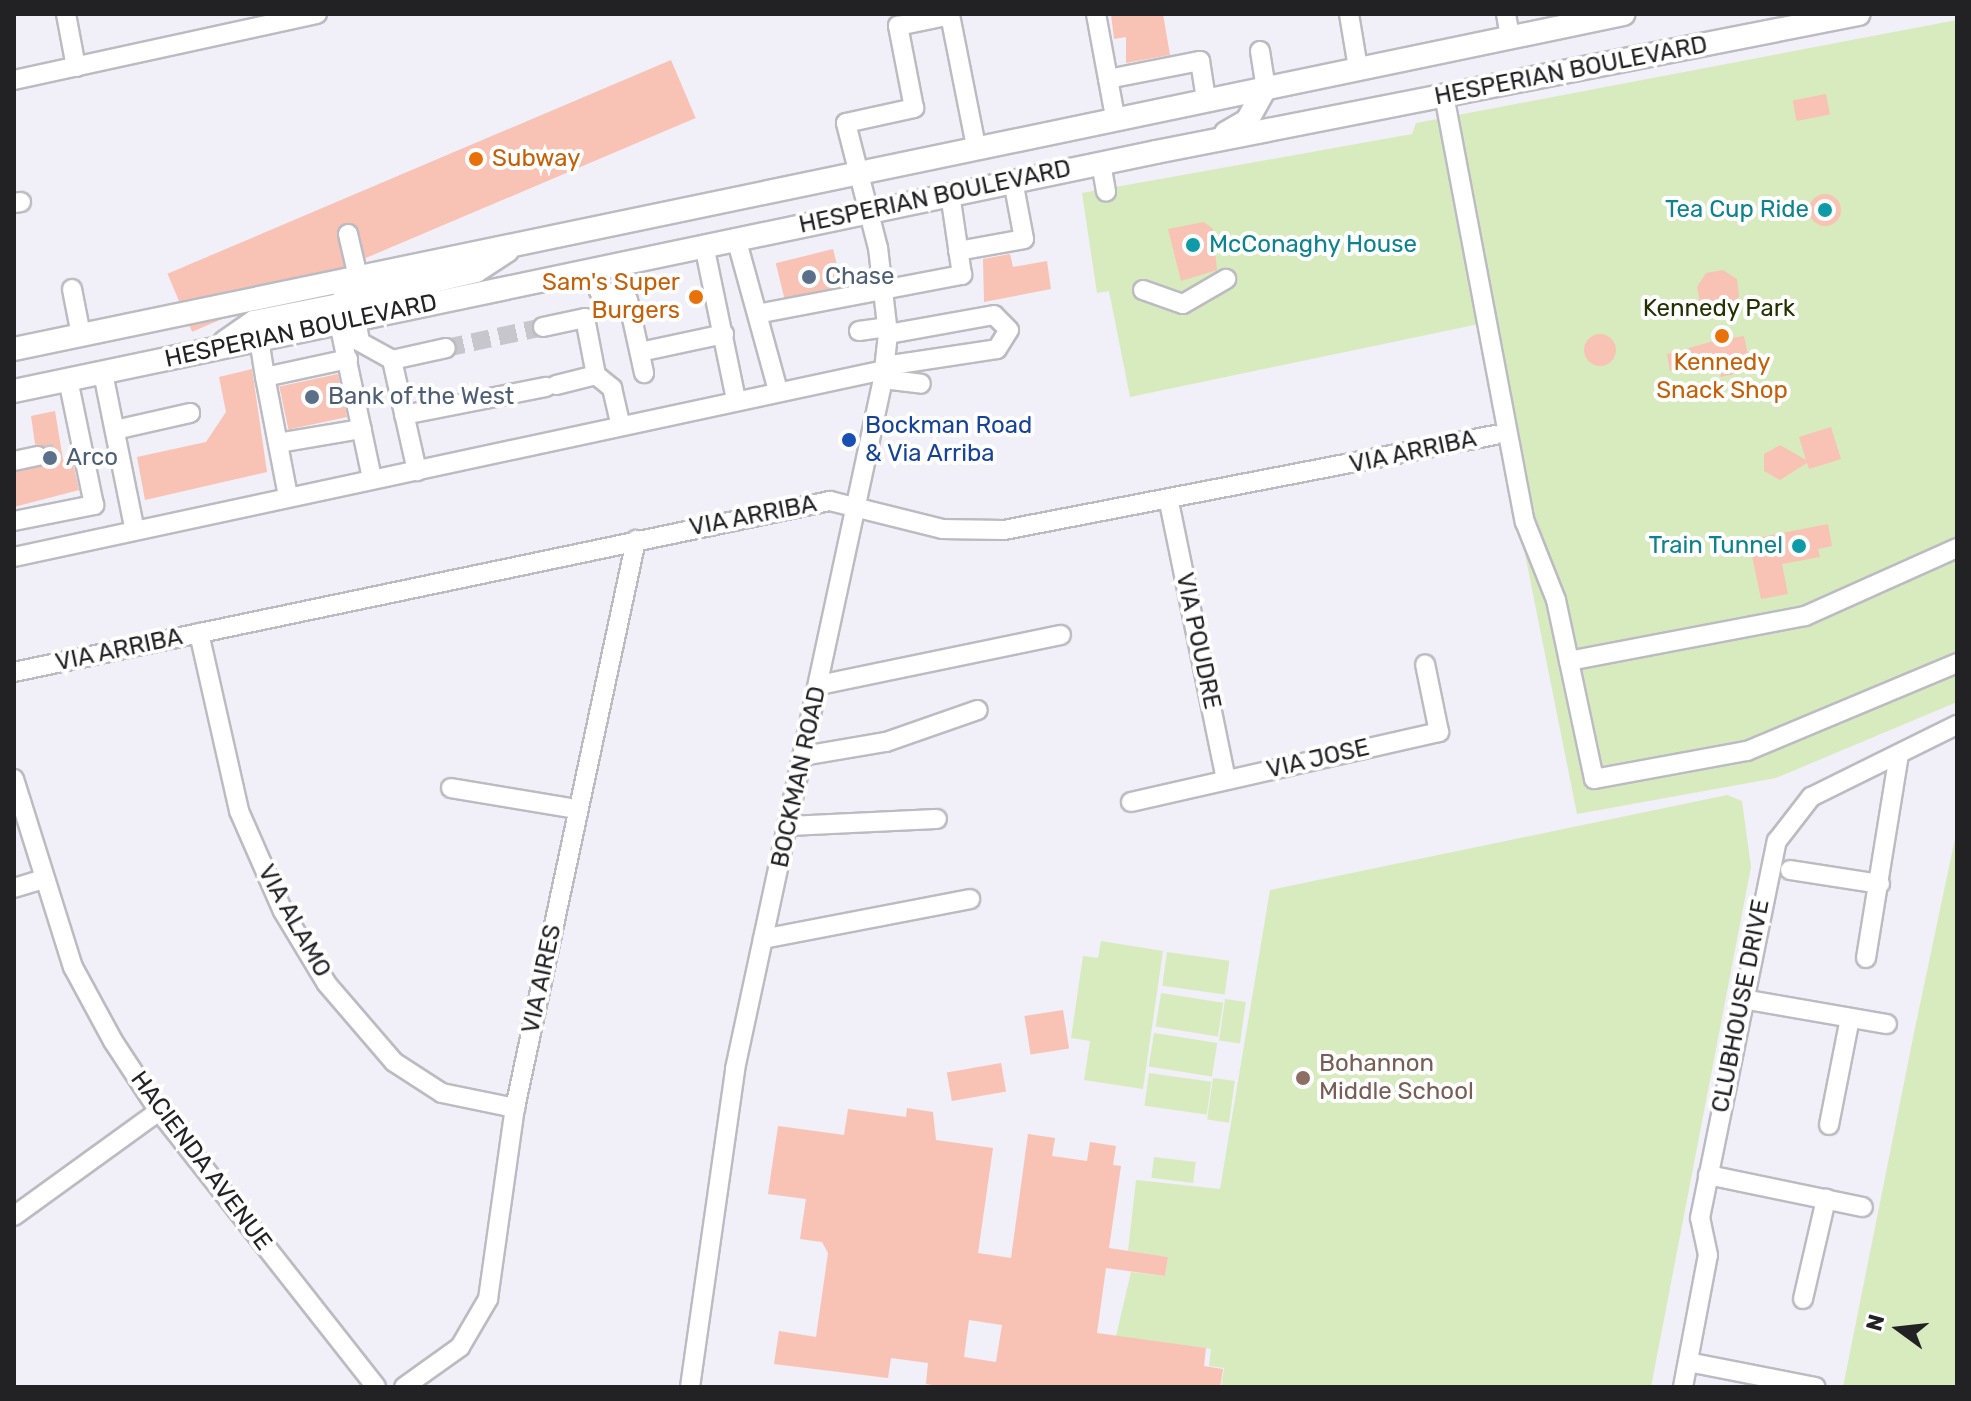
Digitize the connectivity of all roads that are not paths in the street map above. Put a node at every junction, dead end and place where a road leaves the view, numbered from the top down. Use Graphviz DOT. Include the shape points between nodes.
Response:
graph roads {
  1 [pos="66,14"];
  2 [pos="317,14"];
  3 [pos="1096,14"];
  4 [pos="1349,14"];
  5 [pos="1506,14"];
  6 [pos="1623,14"];
  7 [pos="1859,14"];
  8 [pos="1593,17"];
  9 [pos="1782,22"];
  10 [pos="1510,37"];
  11 [pos="1260,51"];
  12 [pos="76,67"];
  13 [pos="1358,68"];
  14 [pos="1108,79"];
  15 [pos="14,80"];
  16 [pos="1266,87"];
  17 [pos="1444,95"];
  18 [pos="1206,99"];
  19 [pos="1115,117"];
  20 [pos="1211,141"];
  21 [pos="976,146"];
  22 [pos="1101,163"];
  23 [pos="860,169"];
  24 [pos="1013,181"];
  25 [pos="1106,192"];
  26 [pos="950,194"];
  27 [pos="870,211"];
  28 [pos="348,234"];
  29 [pos="736,238"];
  30 [pos="518,244"];
  31 [pos="704,245"];
  32 [pos="958,251"];
  33 [pos="593,269"];
  34 [pos="358,277"];
  35 [pos="1226,279"];
  36 [pos="884,286"];
  37 [pos="72,289"];
  38 [pos="1143,290"];
  39 [pos="762,313"];
  40 [pos="347,321"];
  41 [pos="543,327"];
  42 [pos="859,331"];
  43 [pos="887,331"];
  44 [pos="724,334"];
  45 [pos="81,335"];
  46 [pos="259,339"];
  47 [pos="446,348"];
  48 [pos="14,349"];
  49 [pos="214,349"];
  50 [pos="640,352"];
  51 [pos="348,359"];
  52 [pos="392,360"];
  53 [pos="884,371"];
  54 [pos="103,373"];
  55 [pos="644,373"];
  56 [pos="596,375"];
  57 [pos="265,377"];
  58 [pos="68,380"];
  59 [pos="921,384"];
  60 [pos="778,390"];
  61 [pos="14,391"];
  62 [pos="736,400"];
  63 [pos="190,413"];
  64 [pos="404,415"];
  65 [pos="621,426"];
  66 [pos="362,429"];
  67 [pos="115,430"];
  68 [pos="1495,435"];
  69 [pos="278,443"];
  70 [pos="82,447"];
  71 [pos="62,451"];
  72 [pos="37,456"];
  73 [pos="14,461"];
  74 [pos="417,471"];
  75 [pos="372,478"];
  76 [pos="288,496"];
  77 [pos="1169,502"];
  78 [pos="857,507"];
  79 [pos="14,521"];
  80 [pos="134,527"];
  81 [pos="636,540"];
  82 [pos="1957,548"];
  83 [pos="14,557"];
  84 [pos="199,633"];
  85 [pos="1061,635"];
  86 [pos="1569,661"];
  87 [pos="1957,663"];
  88 [pos="1425,664"];
  89 [pos="14,672"];
  90 [pos="819,685"];
  91 [pos="978,710"];
  92 [pos="1957,725"];
  93 [pos="1899,755"];
  94 [pos="803,756"];
  95 [pos="14,779"];
  96 [pos="1226,779"];
  97 [pos="451,788"];
  98 [pos="1131,802"];
  99 [pos="577,809"];
  100 [pos="937,819"];
  101 [pos="788,826"];
  102 [pos="1790,870"];
  103 [pos="40,880"];
  104 [pos="1880,884"];
  105 [pos="14,888"];
  106 [pos="970,899"];
  107 [pos="763,939"];
  108 [pos="1866,958"];
  109 [pos="1742,999"];
  110 [pos="1850,1018"];
  111 [pos="1887,1024"];
  112 [pos="515,1108"];
  113 [pos="159,1111"];
  114 [pos="1829,1125"];
  115 [pos="1708,1175"];
  116 [pos="1826,1199"];
  117 [pos="1863,1207"];
  118 [pos="14,1216"];
  119 [pos="1803,1299"];
  120 [pos="1688,1362"];
  121 [pos="1774,1383"];
  122 [pos="376,1387"];
  123 [pos="404,1387"];
  124 [pos="690,1387"];
  125 [pos="1683,1387"];
  126 [pos="1816,1387"];
  1 -- 12 [label="street"];
  2 -- 12 [label="street"];
  3 -- 14 [label="street"];
  4 -- 13 [label="street"];
  5 -- 10 [label="street"];
  6 -- 8 [label="main road, HESPERIAN BOULEVARD"];
  7 -- 9 [label="main road, HESPERIAN BOULEVARD"];
  8 -- 10 [label="main road, HESPERIAN BOULEVARD"];
  9 -- 17 [label="main road, HESPERIAN BOULEVARD"];
  10 -- 13 [label="main road, HESPERIAN BOULEVARD"];
  11 -- 16 [label="street"];
  12 -- 15 [label="street"];
  13 -- 16 [label="main road, HESPERIAN BOULEVARD"];
  14 -- 18 [label="street" via="1200,61"];
  14 -- 19 [label="street"];
  16 -- 18 [label="main road, HESPERIAN BOULEVARD"];
  16 -- 20 [label="main road" via="1247,121"];
  17 -- 20 [label="main road, HESPERIAN BOULEVARD"];
  17 -- 86 [label="street" via="1525,522"];
  18 -- 19 [label="main road, HESPERIAN BOULEVARD"];
  19 -- 21 [label="main road, HESPERIAN BOULEVARD"];
  20 -- 22 [label="main road, HESPERIAN BOULEVARD"];
  21 -- 23 [label="main road, HESPERIAN BOULEVARD"];
  21 -- 23 [label="street, BOCKMAN ROAD" via="950,15 898,26 914,108 846,123"];
  22 -- 24 [label="main road, HESPERIAN BOULEVARD"];
  22 -- 25 [label="street"];
  23 -- 27 [label="street, BOCKMAN ROAD"];
  23 -- 30 [label="main road, HESPERIAN BOULEVARD"];
  24 -- 26 [label="main road, HESPERIAN BOULEVARD"];
  24 -- 32 [label="street" via="1024,239"];
  26 -- 27 [label="main road, HESPERIAN BOULEVARD"];
  26 -- 32 [label="street"];
  27 -- 29 [label="main road, HESPERIAN BOULEVARD"];
  27 -- 36 [label="street, BOCKMAN ROAD"];
  28 -- 34 [label="street"];
  29 -- 31 [label="main road, HESPERIAN BOULEVARD"];
  29 -- 39 [label="street" via="748,296"];
  30 -- 34 [label="main road, HESPERIAN BOULEVARD"];
  30 -- 40 [label="main road" via="476,271 365,297"];
  31 -- 33 [label="main road, HESPERIAN BOULEVARD"];
  31 -- 44 [label="street"];
  32 -- 36 [label="street" via="962,275"];
  33 -- 40 [label="main road, HESPERIAN BOULEVARD"];
  33 -- 50 [label="street" via="599,291 628,300"];
  34 -- 45 [label="main road, HESPERIAN BOULEVARD"];
  34 -- 49 [label="main road" via="340,305 254,322"];
  35 -- 38 [label="street" via="1183,304"];
  36 -- 39 [label="street"];
  36 -- 43 [label="street, BOCKMAN ROAD"];
  37 -- 45 [label="street"];
  39 -- 60 [label="street"];
  40 -- 46 [label="main road, HESPERIAN BOULEVARD"];
  40 -- 51 [label="street"];
  40 -- 52 [label="street" via="360,342"];
  41 -- 56 [label="street" via="585,318"];
  42 -- 43 [label="street"];
  43 -- 53 [label="street, BOCKMAN ROAD"];
  43 -- 53 [label="street" via="994,315 1009,330 997,349"];
  44 -- 50 [label="street"];
  44 -- 62 [label="street"];
  45 -- 48 [label="main road, HESPERIAN BOULEVARD"];
  46 -- 49 [label="main road, HESPERIAN BOULEVARD"];
  46 -- 57 [label="street"];
  47 -- 52 [label="street"];
  49 -- 54 [label="main road, HESPERIAN BOULEVARD"];
  50 -- 55 [label="street"];
  51 -- 57 [label="street"];
  51 -- 66 [label="street"];
  52 -- 64 [label="street"];
  53 -- 59 [label="street"];
  53 -- 60 [label="street"];
  53 -- 78 [label="street, BOCKMAN ROAD"];
  54 -- 58 [label="main road, HESPERIAN BOULEVARD"];
  54 -- 67 [label="street"];
  56 -- 64 [label="street"];
  56 -- 65 [label="street" via="612,388"];
  57 -- 69 [label="street"];
  58 -- 61 [label="main road, HESPERIAN BOULEVARD"];
  58 -- 70 [label="street"];
  60 -- 62 [label="street"];
  62 -- 65 [label="street"];
  63 -- 67 [label="street"];
  64 -- 74 [label="street"];
  65 -- 74 [label="street"];
  66 -- 69 [label="street"];
  66 -- 75 [label="street"];
  67 -- 80 [label="street"];
  68 -- 77 [label="street, VIA ARRIBA"];
  69 -- 76 [label="street"];
  70 -- 71 [label="street"];
  70 -- 79 [label="street" via="94,505"];
  72 -- 73 [label="street"];
  74 -- 75 [label="street"];
  75 -- 76 [label="street"];
  76 -- 80 [label="street"];
  77 -- 78 [label="street, VIA ARRIBA" via="1004,530 942,529"];
  77 -- 96 [label="street, VIA POUDRE"];
  78 -- 81 [label="street, VIA ARRIBA" via="830,501"];
  78 -- 90 [label="street, BOCKMAN ROAD"];
  80 -- 83 [label="street"];
  81 -- 84 [label="street, VIA ARRIBA"];
  81 -- 99 [label="street, VIA AIRES"];
  82 -- 86 [label="street" via="1805,616"];
  84 -- 89 [label="street, VIA ARRIBA"];
  84 -- 112 [label="street, VIA ALAMO" via="239,811 283,911 327,984 394,1062 442,1093"];
  85 -- 90 [label="street"];
  86 -- 87 [label="street" via="1594,779 1747,751"];
  88 -- 96 [label="street, VIA JOSE" via="1439,732"];
  90 -- 94 [label="street, BOCKMAN ROAD"];
  91 -- 94 [label="street" via="886,742"];
  92 -- 93 [label="street, CLUBHOUSE DRIVE"];
  93 -- 104 [label="street"];
  93 -- 109 [label="street, CLUBHOUSE DRIVE" via="1811,797 1786,823 1769,867"];
  94 -- 101 [label="street, BOCKMAN ROAD"];
  95 -- 103 [label="street, HACIENDA AVENUE"];
  96 -- 98 [label="street, VIA JOSE"];
  97 -- 99 [label="street"];
  99 -- 112 [label="street, VIA AIRES"];
  100 -- 101 [label="street"];
  101 -- 107 [label="street, BOCKMAN ROAD"];
  102 -- 104 [label="street"];
  103 -- 105 [label="street"];
  103 -- 113 [label="street, HACIENDA AVENUE" via="73,967"];
  104 -- 108 [label="street"];
  106 -- 107 [label="street"];
  107 -- 124 [label="street, BOCKMAN ROAD" via="728,1106"];
  109 -- 110 [label="street"];
  109 -- 115 [label="street, CLUBHOUSE DRIVE"];
  110 -- 111 [label="street"];
  110 -- 114 [label="street"];
  112 -- 123 [label="street, VIA AIRES" via="488,1299 460,1347"];
  113 -- 118 [label="street"];
  113 -- 122 [label="street, HACIENDA AVENUE"];
  115 -- 116 [label="street"];
  115 -- 120 [label="street, CLUBHOUSE DRIVE" via="1700,1218 1708,1255"];
  116 -- 117 [label="street"];
  116 -- 119 [label="street"];
  120 -- 121 [label="street"];
  120 -- 125 [label="street, CLUBHOUSE DRIVE"];
  121 -- 126 [label="street"];
}
